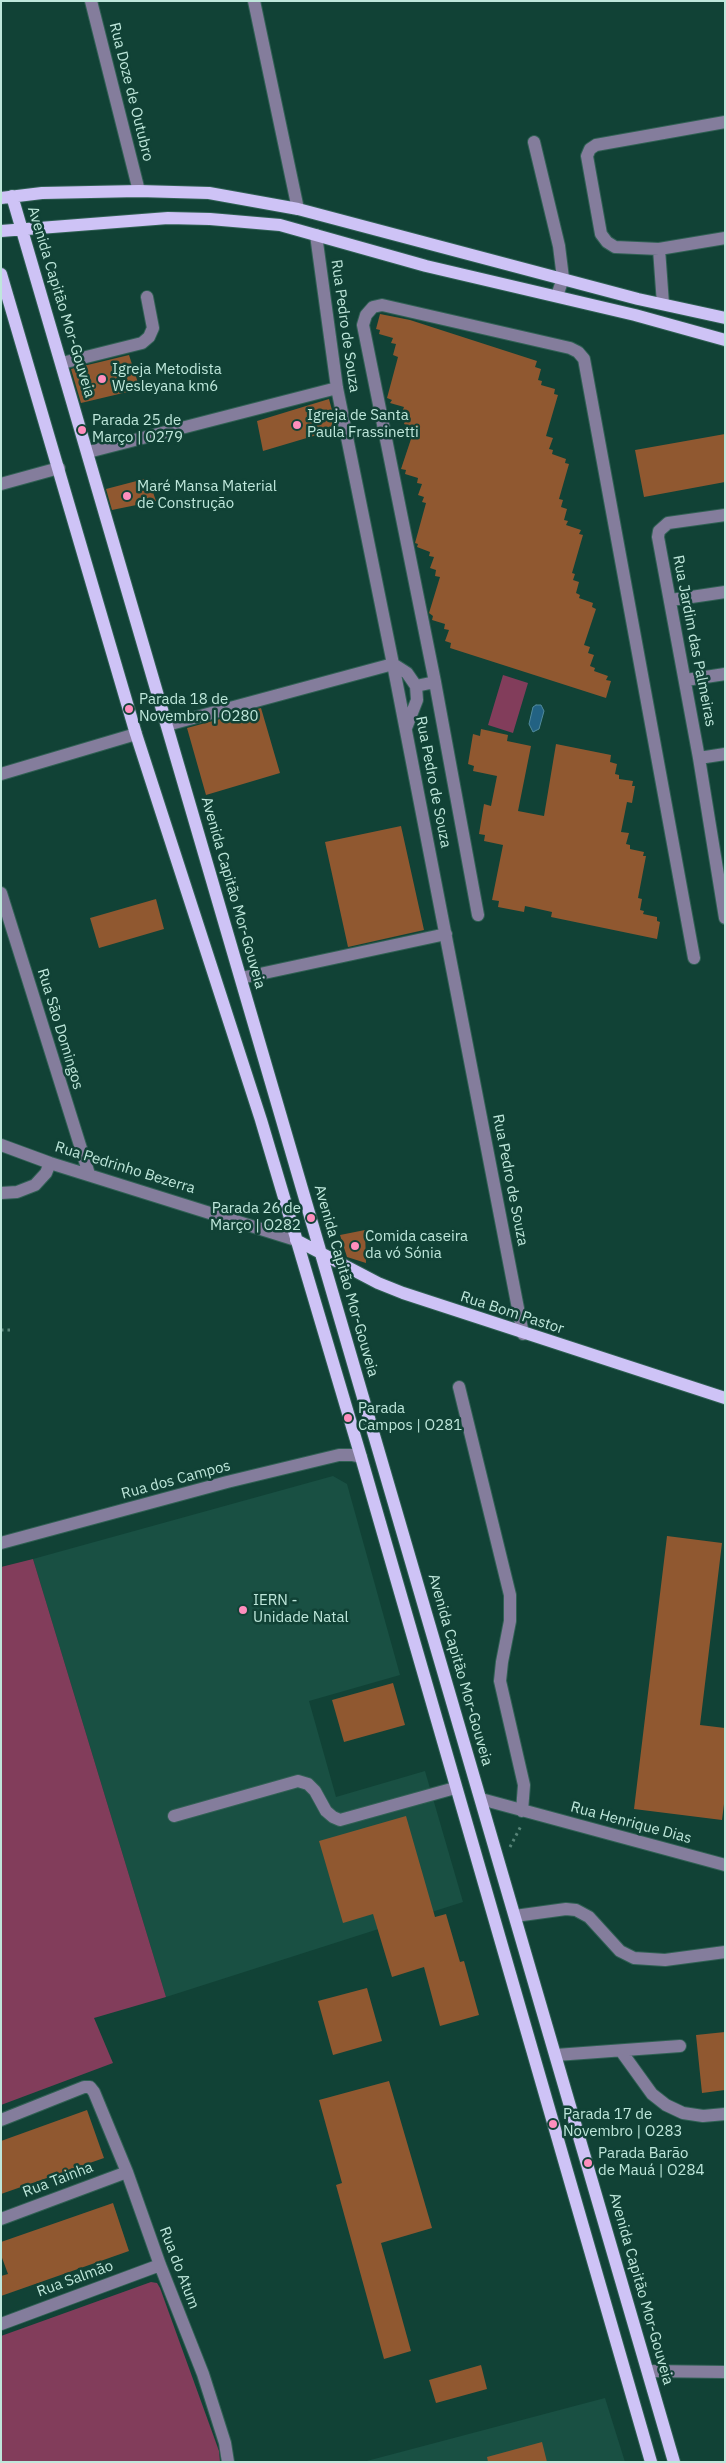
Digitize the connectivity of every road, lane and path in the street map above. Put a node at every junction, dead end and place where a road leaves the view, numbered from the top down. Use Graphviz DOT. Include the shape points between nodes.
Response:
graph roads {
  1 [pos="91,1"];
  2 [pos="254,1"];
  3 [pos="725,122"];
  4 [pos="534,142"];
  5 [pos="139,192"];
  6 [pos="7,197"];
  7 [pos="298,209"];
  8 [pos="22,230"];
  9 [pos="1,231"];
  10 [pos="316,235"];
  11 [pos="725,238"];
  12 [pos="659,249"];
  13 [pos="1,274"];
  14 [pos="563,278"];
  15 [pos="558,296"];
  16 [pos="147,297"];
  17 [pos="663,304"];
  18 [pos="725,318"];
  19 [pos="725,340"];
  20 [pos="62,364"];
  21 [pos="337,388"];
  22 [pos="88,452"];
  23 [pos="59,468"];
  24 [pos="1,484"];
  25 [pos="725,515"];
  26 [pos="725,592"];
  27 [pos="671,600"];
  28 [pos="393,664"];
  29 [pos="725,674"];
  30 [pos="686,680"];
  31 [pos="435,682"];
  32 [pos="416,686"];
  33 [pos="166,725"];
  34 [pos="406,728"];
  35 [pos="136,734"];
  36 [pos="725,754"];
  37 [pos="699,758"];
  38 [pos="1,774"];
  39 [pos="725,832"];
  40 [pos="711,835"];
  41 [pos="1,893"];
  42 [pos="724,914"];
  43 [pos="478,915"];
  44 [pos="446,934"];
  45 [pos="694,958"];
  46 [pos="241,978"];
  47 [pos="1,1145"];
  48 [pos="50,1163"];
  49 [pos="88,1174"];
  50 [pos="1,1192"];
  51 [pos="296,1240"];
  52 [pos="321,1253"];
  53 [pos="1,1330"];
  54 [pos="12,1330"];
  55 [pos="523,1334"];
  56 [pos="459,1387"];
  57 [pos="725,1398"];
  58 [pos="361,1457"];
  59 [pos="1,1543"];
  60 [pos="440,1653"];
  61 [pos="418,1659"];
  62 [pos="455,1788"];
  63 [pos="481,1799"];
  64 [pos="526,1812"];
  65 [pos="174,1816"];
  66 [pos="500,1864"];
  67 [pos="725,1865"];
  68 [pos="515,1916"];
  69 [pos="725,1952"];
  70 [pos="680,2046"];
  71 [pos="621,2050"];
  72 [pos="556,2056"];
  73 [pos="725,2114"];
  74 [pos="1,2120"];
  75 [pos="127,2172"];
  76 [pos="1,2220"];
  77 [pos="160,2265"];
  78 [pos="1,2324"];
  79 [pos="648,2371"];
  80 [pos="725,2372"];
  81 [pos="228,2462"];
  82 [pos="651,2462"];
  83 [pos="674,2462"];
  1 -- 5 [label="street, Rua Doze de Outubro"];
  2 -- 7 [label="street"];
  3 -- 12 [label="street" via="596,145 590,149 587,156 601,234 615,248"];
  4 -- 14 [label="street" via="559,246"];
  5 -- 6 [label="main road" via="42,193"];
  5 -- 7 [label="main road" via="209,193"];
  6 -- 8 [label="main road, Avenida Capitão Mor-Gouveia"];
  7 -- 14 [label="main road"];
  8 -- 9 [label="main road"];
  8 -- 10 [label="main road" via="152,219 210,219 280,225"];
  8 -- 20 [label="main road, Avenida Capitão Mor-Gouveia"];
  10 -- 15 [label="main road" via="426,266"];
  10 -- 21 [label="street, Rua Pedro de Souza"];
  11 -- 12 [label="street"];
  12 -- 17 [label="street"];
  13 -- 23 [label="main road"];
  14 -- 15 [label="street"];
  14 -- 17 [label="main road"];
  15 -- 19 [label="main road"];
  16 -- 20 [label="street" via="153,328 142,343"];
  17 -- 18 [label="main road"];
  20 -- 22 [label="main road, Avenida Capitão Mor-Gouveia"];
  21 -- 22 [label="street"];
  21 -- 28 [label="street, Rua Pedro de Souza"];
  22 -- 33 [label="main road, Avenida Capitão Mor-Gouveia"];
  23 -- 24 [label="street"];
  23 -- 35 [label="main road"];
  25 -- 27 [label="street, Rua Jardim das Palmeiras" via="668,523 659,531"];
  26 -- 27 [label="street"];
  27 -- 30 [label="street, Rua Jardim das Palmeiras"];
  28 -- 32 [label="street" via="407,673"];
  28 -- 33 [label="street"];
  28 -- 34 [label="street, Rua Pedro de Souza"];
  29 -- 30 [label="street"];
  30 -- 37 [label="street, Rua Jardim das Palmeiras"];
  31 -- 32 [label="street"];
  31 -- 43 [label="street"];
  31 -- 45 [label="street" via="363,324 373,307 382,305 570,348 584,359"];
  32 -- 34 [label="street" via="417,700"];
  33 -- 46 [label="main road, Avenida Capitão Mor-Gouveia"];
  34 -- 44 [label="street, Rua Pedro de Souza"];
  35 -- 38 [label="street"];
  35 -- 51 [label="main road" via="261,1120"];
  36 -- 37 [label="street"];
  37 -- 40 [label="street, Rua Jardim das Palmeiras"];
  39 -- 40 [label="street"];
  40 -- 42 [label="street, Rua Jardim das Palmeiras"];
  41 -- 49 [label="street, Rua São Domingos"];
  44 -- 46 [label="street"];
  44 -- 55 [label="street, Rua Pedro de Souza"];
  46 -- 52 [label="main road, Avenida Capitão Mor-Gouveia"];
  47 -- 48 [label="street, Rua Pedrinho Bezerra"];
  48 -- 49 [label="street, Rua Pedrinho Bezerra"];
  48 -- 50 [label="street" via="46,1173 35,1184 17,1192"];
  49 -- 51 [label="street, Rua Pedrinho Bezerra"];
  51 -- 52 [label="main road, Rua Bom Pastor"];
  51 -- 58 [label="main road"];
  52 -- 55 [label="main road, Rua Bom Pastor" via="386,1287"];
  52 -- 60 [label="main road, Avenida Capitão Mor-Gouveia"];
  53 -- 54 [label="path"];
  55 -- 57 [label="main road, Rua Bom Pastor"];
  56 -- 64 [label="street" via="510,1594 510,1621 500,1682 524,1785"];
  58 -- 59 [label="street, Rua dos Campos" via="339,1455"];
  58 -- 61 [label="main road"];
  60 -- 61 [label="main road"];
  60 -- 63 [label="main road, Avenida Capitão Mor-Gouveia"];
  61 -- 62 [label="main road"];
  62 -- 65 [label="street" via="340,1820 326,1811 308,1784 298,1781"];
  62 -- 82 [label="main road"];
  63 -- 64 [label="street, Rua Henrique Dias"];
  63 -- 66 [label="main road, Avenida Capitão Mor-Gouveia"];
  64 -- 66 [label="path"];
  64 -- 67 [label="street, Rua Henrique Dias"];
  66 -- 68 [label="main road, Avenida Capitão Mor-Gouveia"];
  68 -- 69 [label="street" via="566,1908 576,1910 589,1917 620,1951 634,1958 665,1960"];
  68 -- 72 [label="main road, Avenida Capitão Mor-Gouveia"];
  70 -- 71 [label="street"];
  71 -- 72 [label="street"];
  71 -- 73 [label="street" via="652,2094 666,2105 684,2113 703,2116"];
  72 -- 79 [label="main road, Avenida Capitão Mor-Gouveia"];
  74 -- 75 [label="street, Rua do Atum" via="84,2087 91,2088"];
  75 -- 76 [label="street, Rua Tainha"];
  75 -- 77 [label="street, Rua do Atum"];
  77 -- 78 [label="street, Rua Salmão"];
  77 -- 81 [label="street, Rua do Atum" via="217,2413"];
  79 -- 80 [label="street"];
  79 -- 83 [label="main road, Avenida Capitão Mor-Gouveia"];
}
